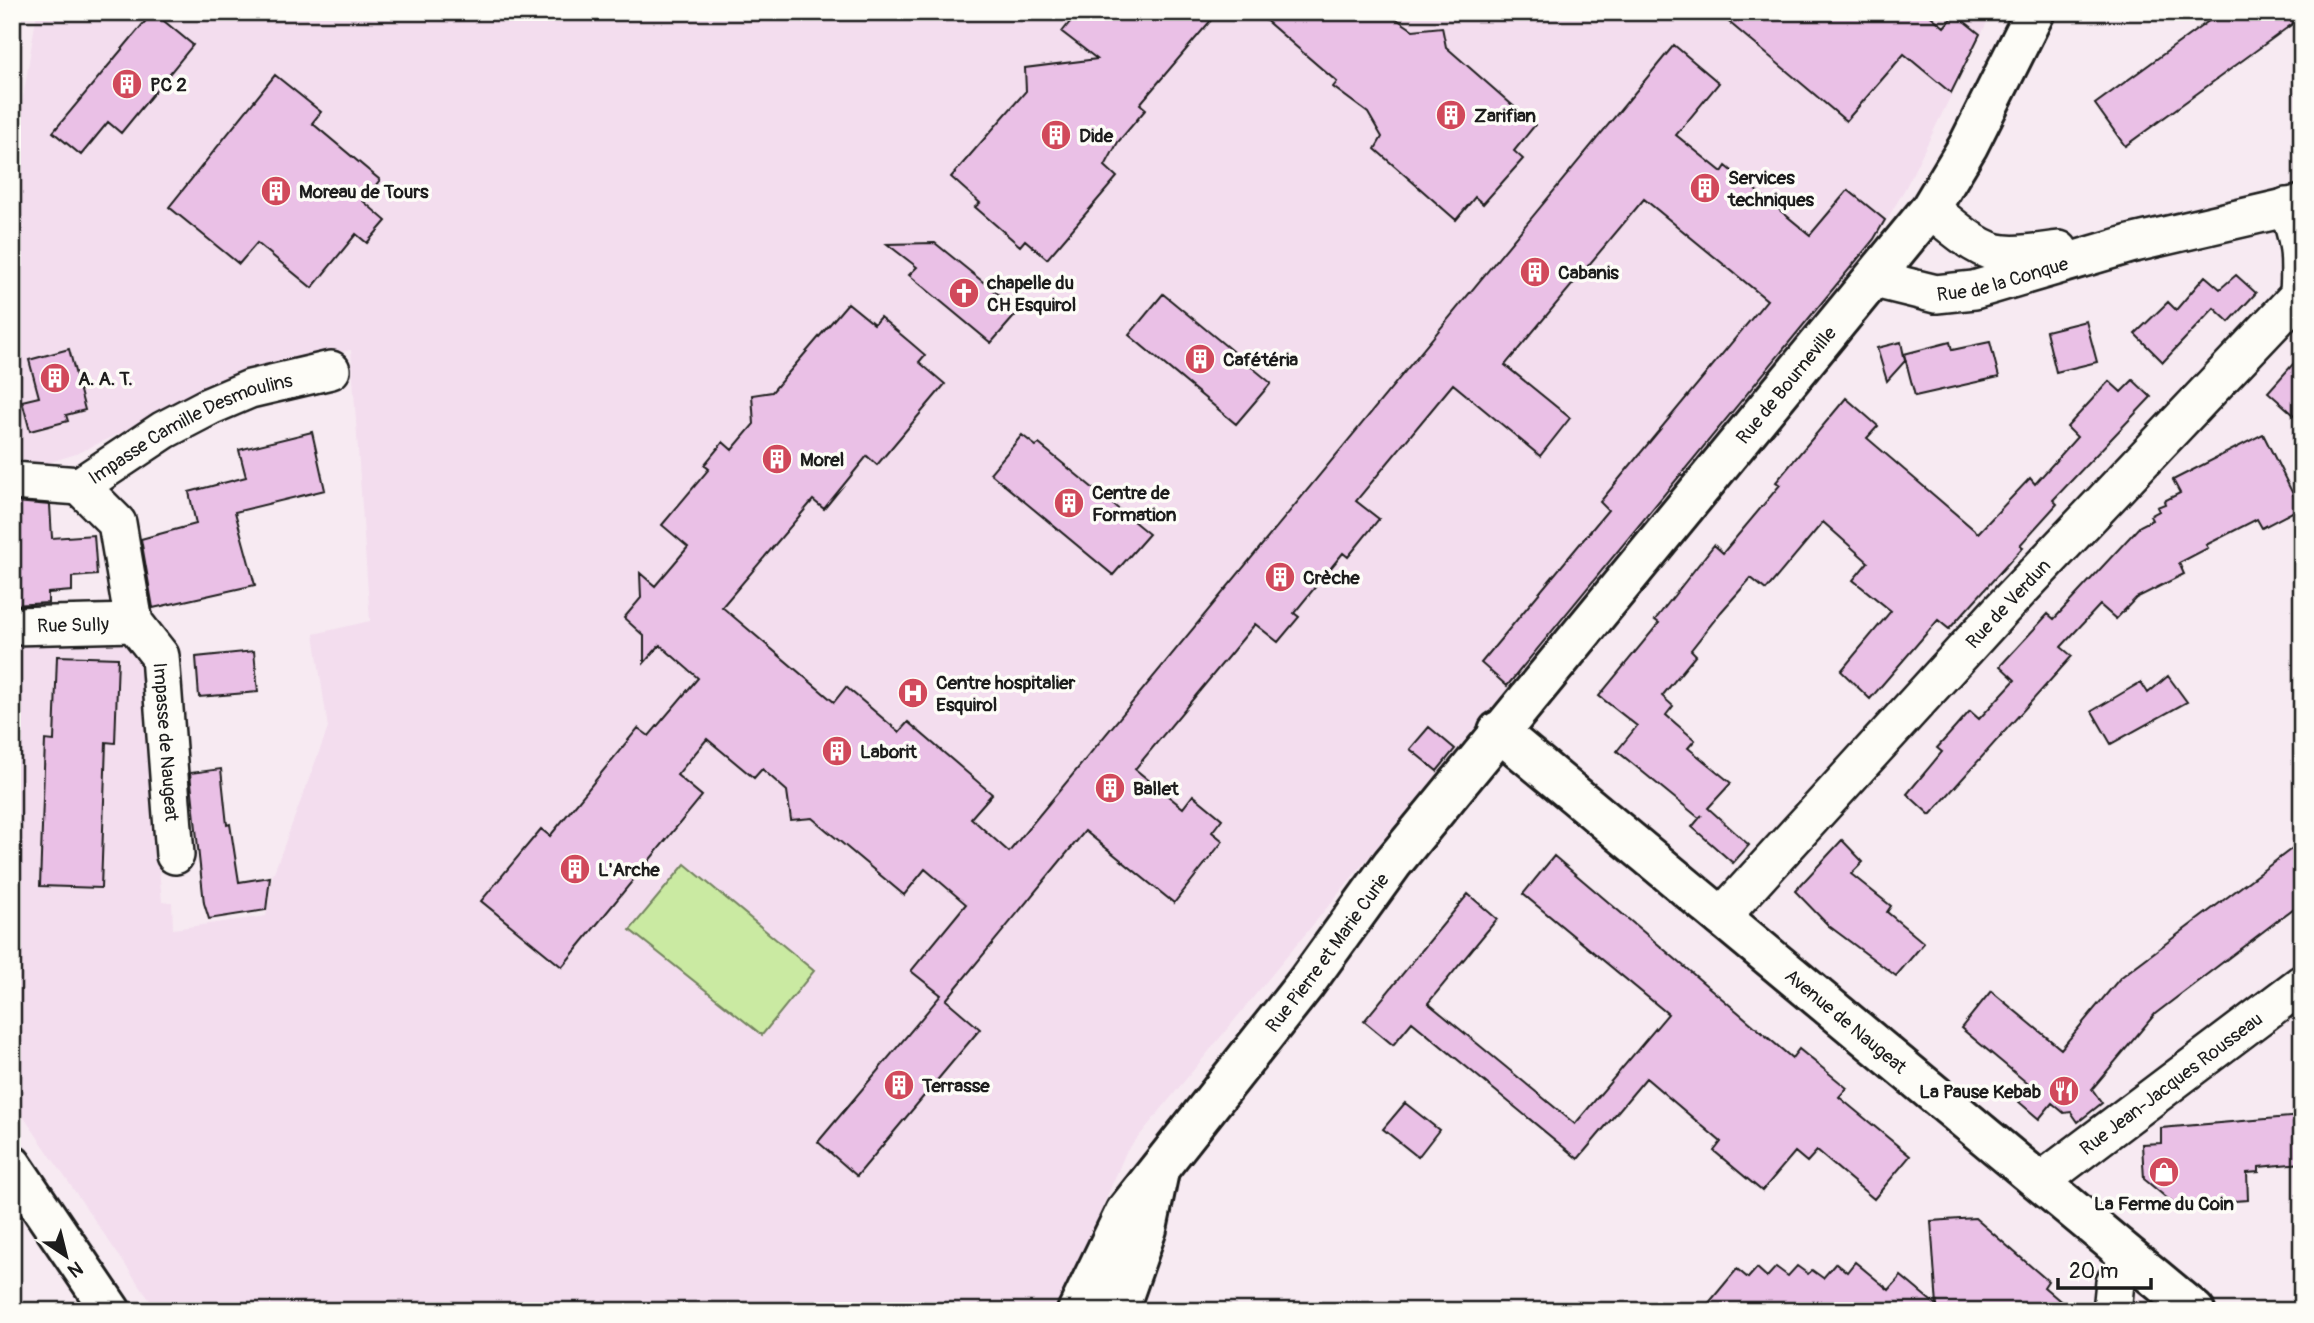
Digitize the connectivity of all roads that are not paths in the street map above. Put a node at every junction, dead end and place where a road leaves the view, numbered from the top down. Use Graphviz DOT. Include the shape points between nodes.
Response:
graph roads {
  1 [pos="2035,12"];
  2 [pos="2294,206"];
  3 [pos="1930,209"];
  4 [pos="2130,244"];
  5 [pos="1875,279"];
  6 [pos="2300,293"];
  7 [pos="331,370"];
  8 [pos="12,481"];
  9 [pos="80,486"];
  10 [pos="134,623"];
  11 [pos="12,626"];
  12 [pos="1498,731"];
  13 [pos="175,855"];
  14 [pos="1721,917"];
  15 [pos="2302,984"];
  16 [pos="12,1165"];
  17 [pos="1158,1174"];
  18 [pos="2040,1182"];
  19 [pos="2131,1259"];
  20 [pos="111,1311"];
  21 [pos="1077,1311"];
  22 [pos="1118,1311"];
  23 [pos="2112,1311"];
  24 [pos="2195,1311"];
  1 -- 3 [label="main road, Rue de Bourneville" via="1968,146"];
  2 -- 4 [label="street, Rue de la Conque"];
  2 -- 6 [label="street, Rue de Verdun" via="2302,254"];
  3 -- 4 [label="street, Rue de la Conque" via="1975,243 2006,255"];
  3 -- 5 [label="main road, Rue de Bourneville"];
  4 -- 5 [label="street, Rue de la Conque" via="1974,290 1936,294"];
  5 -- 12 [label="main road, Rue de Bourneville"];
  6 -- 14 [label="street, Rue de Verdun" via="2000,611"];
  7 -- 9 [label="street, Impasse Camille Desmoulins" via="250,389 210,406 164,430"];
  8 -- 9 [label="street, Impasse Camille Desmoulins"];
  9 -- 10 [label="street, Impasse de Naugeat" via="117,523"];
  10 -- 11 [label="street, Rue Sully"];
  10 -- 13 [label="street, Impasse de Naugeat" via="160,656"];
  12 -- 14 [label="main road, Avenue de Naugeat"];
  12 -- 17 [label="main road, Rue Pierre et Marie Curie"];
  14 -- 18 [label="main road, Avenue de Naugeat"];
  15 -- 18 [label="street, Rue Jean-Jacques Rousseau"];
  16 -- 20 [label="main road"];
  17 -- 21 [label="main road, Rue Pierre et Marie Curie" via="1125,1212"];
  17 -- 22 [label="main road, Rue Pierre et Marie Curie" via="1147,1229"];
  18 -- 19 [label="main road, Avenue de Naugeat"];
  19 -- 23 [label="street" via="2115,1282"];
  19 -- 24 [label="main road, Avenue de Naugeat"];
}
